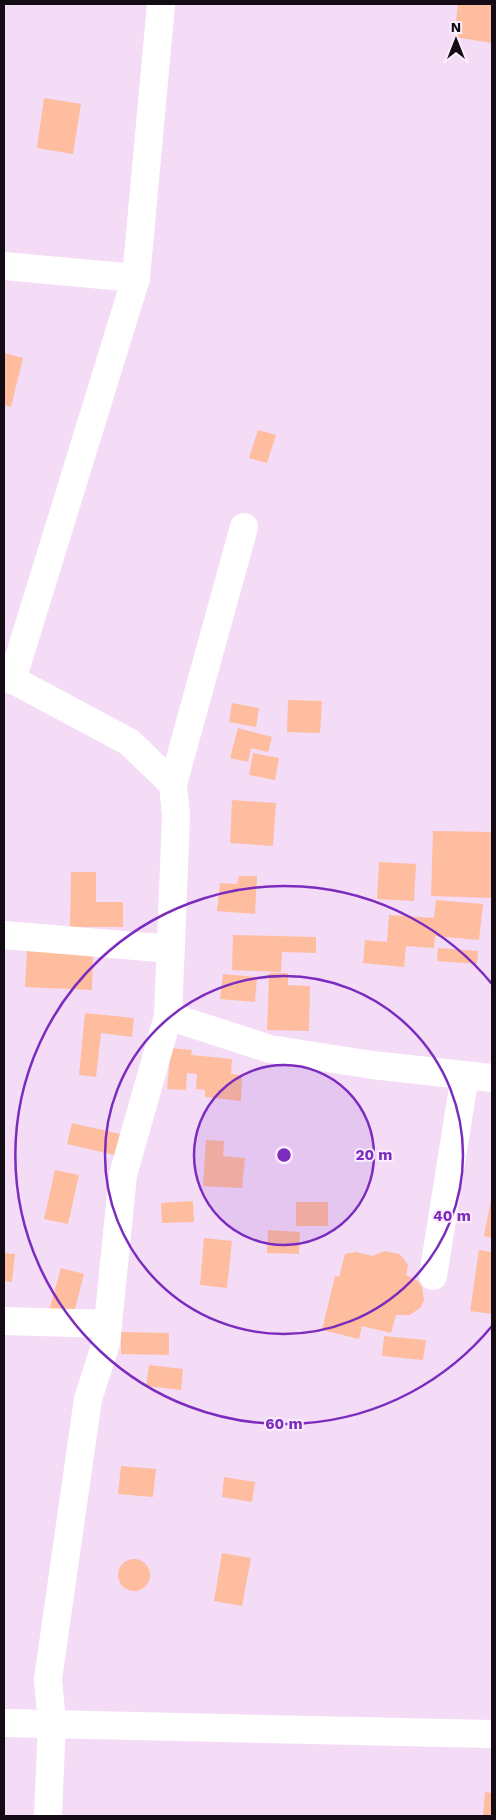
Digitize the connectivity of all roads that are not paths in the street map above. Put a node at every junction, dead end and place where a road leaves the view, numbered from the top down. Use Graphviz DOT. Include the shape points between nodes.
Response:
graph roads {
  1 [pos="161,4"];
  2 [pos="4,266"];
  3 [pos="136,278"];
  4 [pos="244,527"];
  5 [pos="8,678"];
  6 [pos="173,784"];
  7 [pos="4,935"];
  8 [pos="171,949"];
  9 [pos="168,1016"];
  10 [pos="466,1076"];
  11 [pos="492,1078"];
  12 [pos="433,1276"];
  13 [pos="4,1321"];
  14 [pos="108,1324"];
  15 [pos="4,1723"];
  16 [pos="52,1723"];
  17 [pos="492,1734"];
  18 [pos="48,1816"];
  1 -- 3 [label="street"];
  2 -- 3 [label="street"];
  3 -- 5 [label="street"];
  4 -- 6 [label="street"];
  5 -- 6 [label="street" via="129,742"];
  6 -- 8 [label="street" via="176,816"];
  7 -- 8 [label="street"];
  8 -- 9 [label="street"];
  9 -- 10 [label="street" via="270,1049"];
  9 -- 14 [label="street" via="123,1175"];
  10 -- 11 [label="street"];
  10 -- 12 [label="street"];
  13 -- 14 [label="street"];
  14 -- 16 [label="street" via="106,1343 88,1399 48,1679"];
  15 -- 16 [label="street"];
  16 -- 17 [label="street"];
  16 -- 18 [label="street"];
}
